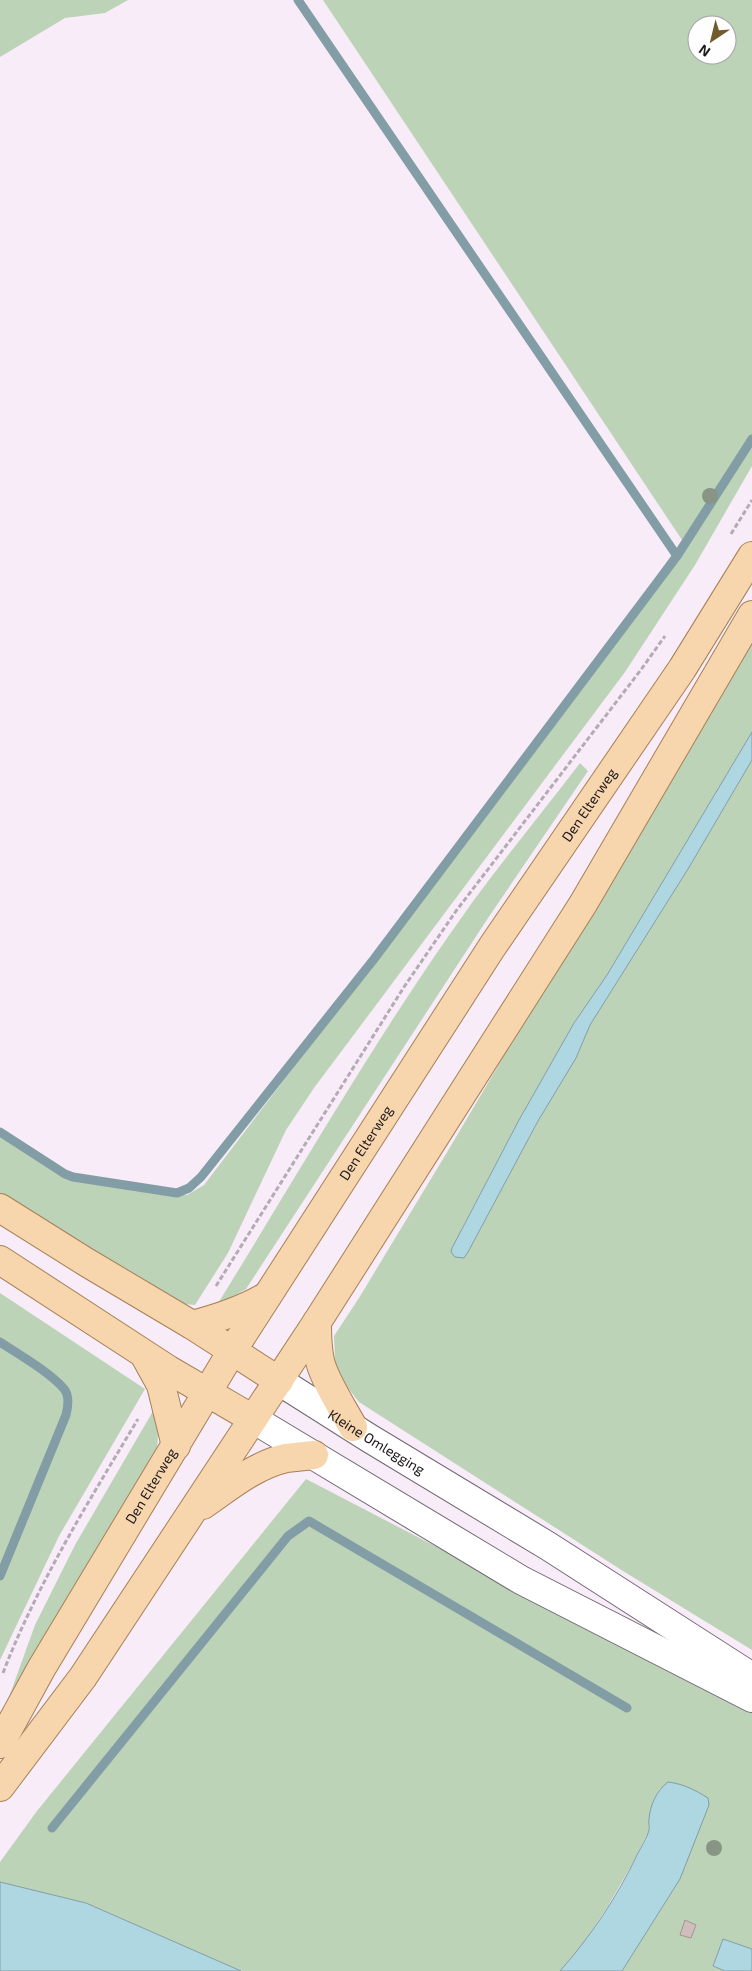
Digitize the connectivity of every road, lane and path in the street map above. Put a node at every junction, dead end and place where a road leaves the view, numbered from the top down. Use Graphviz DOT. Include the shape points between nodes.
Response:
graph roads {
  1 [pos="752,500"];
  2 [pos="728,538"];
  3 [pos="752,556"];
  4 [pos="752,615"];
  5 [pos="669,631"];
  6 [pos="0,1208"];
  7 [pos="0,1260"];
  8 [pos="224,1274"];
  9 [pos="271,1294"];
  10 [pos="317,1322"];
  11 [pos="192,1325"];
  12 [pos="232,1351"];
  13 [pos="144,1354"];
  14 [pos="279,1380"];
  15 [pos="208,1393"];
  16 [pos="253,1419"];
  17 [pos="135,1424"];
  18 [pos="353,1427"];
  19 [pos="176,1446"];
  20 [pos="314,1455"];
  21 [pos="190,1514"];
  22 [pos="752,1677"];
  23 [pos="0,1681"];
  24 [pos="752,1698"];
  25 [pos="0,1744"];
  26 [pos="0,1787"];
  1 -- 2 [label="path"];
  3 -- 9 [label="main road, Den Elterweg" via="682,669 492,946"];
  4 -- 10 [label="main road" via="583,904"];
  5 -- 8 [label="path" via="450,918"];
  6 -- 11 [label="main road, Kleine Omlegging"];
  7 -- 13 [label="main road"];
  9 -- 11 [label="main road" via="246,1308"];
  9 -- 12 [label="main road, Den Elterweg"];
  10 -- 14 [label="main road"];
  10 -- 18 [label="main road" via="321,1364"];
  11 -- 12 [label="main road, Kleine Omlegging"];
  12 -- 14 [label="main road, Kleine Omlegging"];
  12 -- 15 [label="main road, Den Elterweg"];
  13 -- 15 [label="main road"];
  13 -- 19 [label="main road" via="161,1385"];
  14 -- 16 [label="main road"];
  14 -- 18 [label="street, Kleine Omlegging"];
  15 -- 16 [label="main road"];
  15 -- 19 [label="main road, Den Elterweg"];
  16 -- 20 [label="street"];
  16 -- 21 [label="main road"];
  17 -- 23 [label="path" via="56,1560"];
  18 -- 22 [label="street, Kleine Omlegging" via="548,1546"];
  19 -- 25 [label="main road, Den Elterweg" via="41,1669"];
  20 -- 21 [label="main road" via="286,1458 264,1466"];
  20 -- 24 [label="street" via="521,1580"];
  21 -- 26 [label="main road" via="83,1677"];
}
